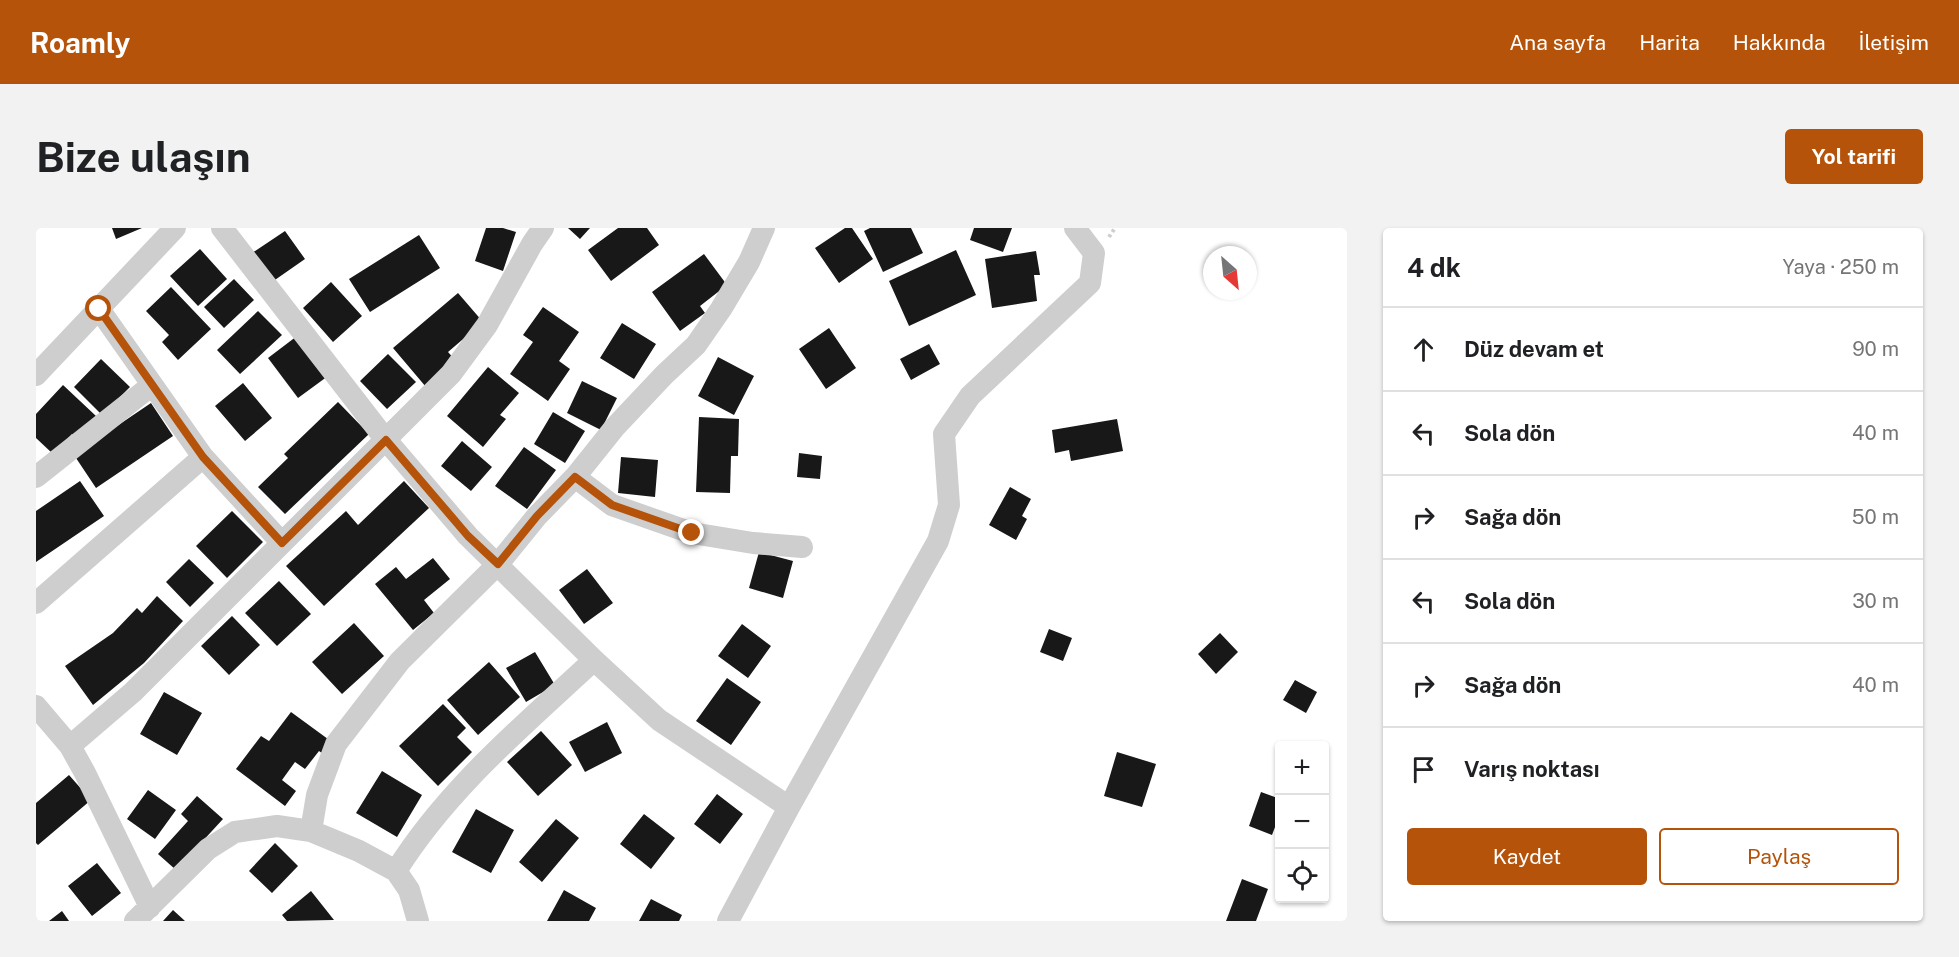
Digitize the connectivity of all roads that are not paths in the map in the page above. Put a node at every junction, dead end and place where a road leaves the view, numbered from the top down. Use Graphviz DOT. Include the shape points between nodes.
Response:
graph roads {
  1 [pos="175,228"];
  2 [pos="222,228"];
  3 [pos="543,228"];
  4 [pos="764,228"];
  5 [pos="1075,228"];
  6 [pos="99,309"];
  7 [pos="36,375"];
  8 [pos="152,385"];
  9 [pos="386,440"];
  10 [pos="203,457"];
  11 [pos="36,477"];
  12 [pos="575,477"];
  13 [pos="282,543"];
  14 [pos="801,547"];
  15 [pos="498,564"];
  16 [pos="36,603"];
  17 [pos="594,660"];
  18 [pos="36,706"];
  19 [pos="70,746"];
  20 [pos="789,807"];
  21 [pos="311,831"];
  22 [pos="396,871"];
  23 [pos="142,914"];
  24 [pos="418,921"];
  25 [pos="728,921"];
  1 -- 6 [label="street"];
  2 -- 9 [label="street"];
  3 -- 9 [label="street" via="487,325 451,374"];
  4 -- 12 [label="street" via="722,309 696,345 615,427"];
  5 -- 20 [label="street" via="1095,253 1090,283 970,396 944,434 949,505 938,541"];
  6 -- 7 [label="street"];
  6 -- 8 [label="street"];
  8 -- 10 [label="street"];
  8 -- 11 [label="street"];
  9 -- 13 [label="street"];
  9 -- 15 [label="street" via="468,536"];
  10 -- 13 [label="street"];
  10 -- 16 [label="street"];
  12 -- 14 [label="street" via="612,505 692,533"];
  12 -- 15 [label="street"];
  13 -- 19 [label="street" via="133,692"];
  15 -- 17 [label="street"];
  15 -- 21 [label="street" via="400,661 336,744 317,795"];
  17 -- 20 [label="street" via="658,720"];
  17 -- 22 [label="street" via="471,774 420,835"];
  18 -- 19 [label="street"];
  19 -- 23 [label="street" via="86,773"];
  20 -- 25 [label="street"];
  21 -- 22 [label="street"];
  21 -- 23 [label="street" via="277,826 235,832 208,849"];
  22 -- 24 [label="street" via="410,890"];
}
